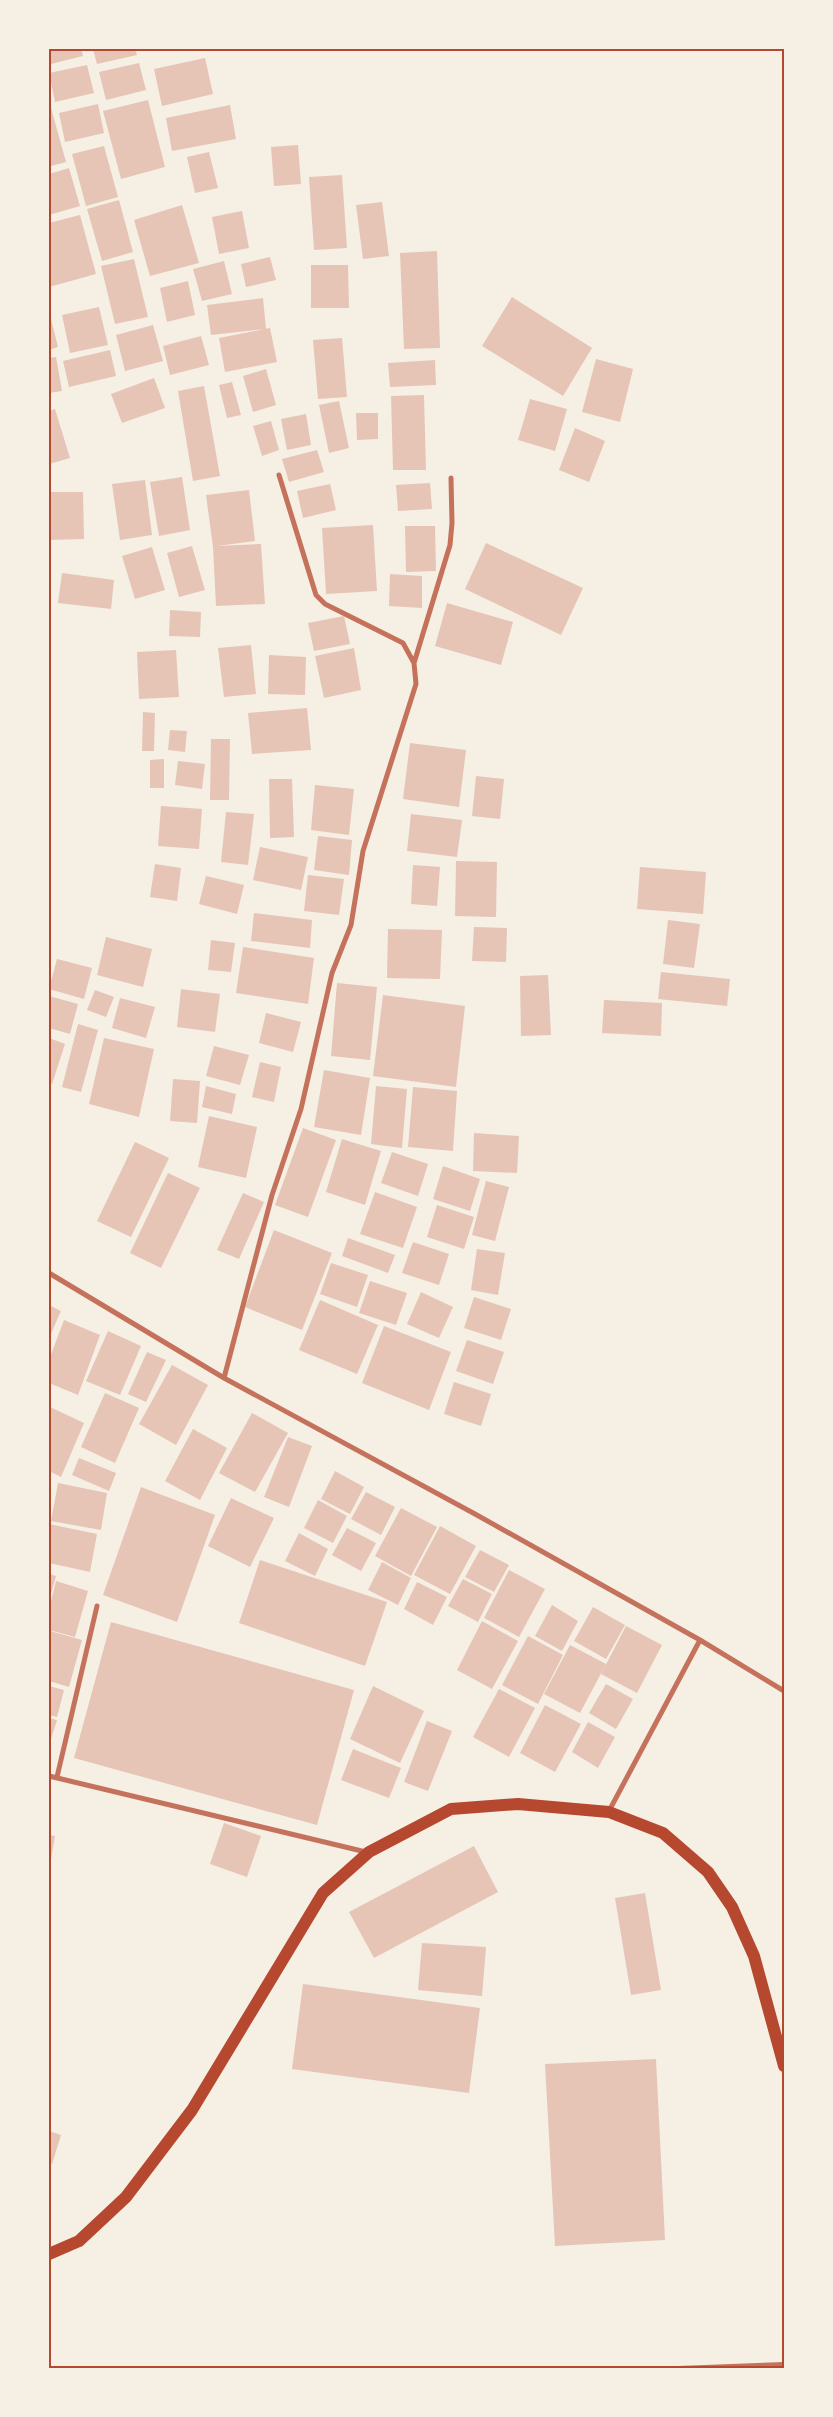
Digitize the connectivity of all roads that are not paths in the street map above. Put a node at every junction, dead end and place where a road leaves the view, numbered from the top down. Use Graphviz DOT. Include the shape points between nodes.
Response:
graph roads {
  1 [pos="279,475"];
  2 [pos="451,478"];
  3 [pos="414,663"];
  4 [pos="49,1273"];
  5 [pos="224,1378"];
  6 [pos="96,1606"];
  7 [pos="700,1640"];
  8 [pos="784,1691"];
  9 [pos="49,1776"];
  10 [pos="57,1777"];
  11 [pos="608,1812"];
  12 [pos="369,1852"];
  13 [pos="784,2066"];
  14 [pos="49,2254"];
  15 [pos="784,2364"];
  16 [pos="678,2368"];
  1 -- 3 [label="street" via="316,595 325,604 403,643"];
  2 -- 3 [label="street" via="450,545"];
  3 -- 5 [label="street" via="416,684 363,851 351,925 332,973 301,1109 272,1195"];
  4 -- 5 [label="street"];
  5 -- 7 [label="street"];
  6 -- 10 [label="street"];
  7 -- 8 [label="street"];
  7 -- 11 [label="street"];
  9 -- 10 [label="street"];
  10 -- 12 [label="street"];
  11 -- 12 [label="main road" via="518,1804 451,1809"];
  11 -- 13 [label="main road" via="663,1834 708,1872 732,1906 754,1956"];
  12 -- 14 [label="main road" via="323,1893 192,2110 126,2197 80,2241"];
  15 -- 16 [label="lane"];
}
